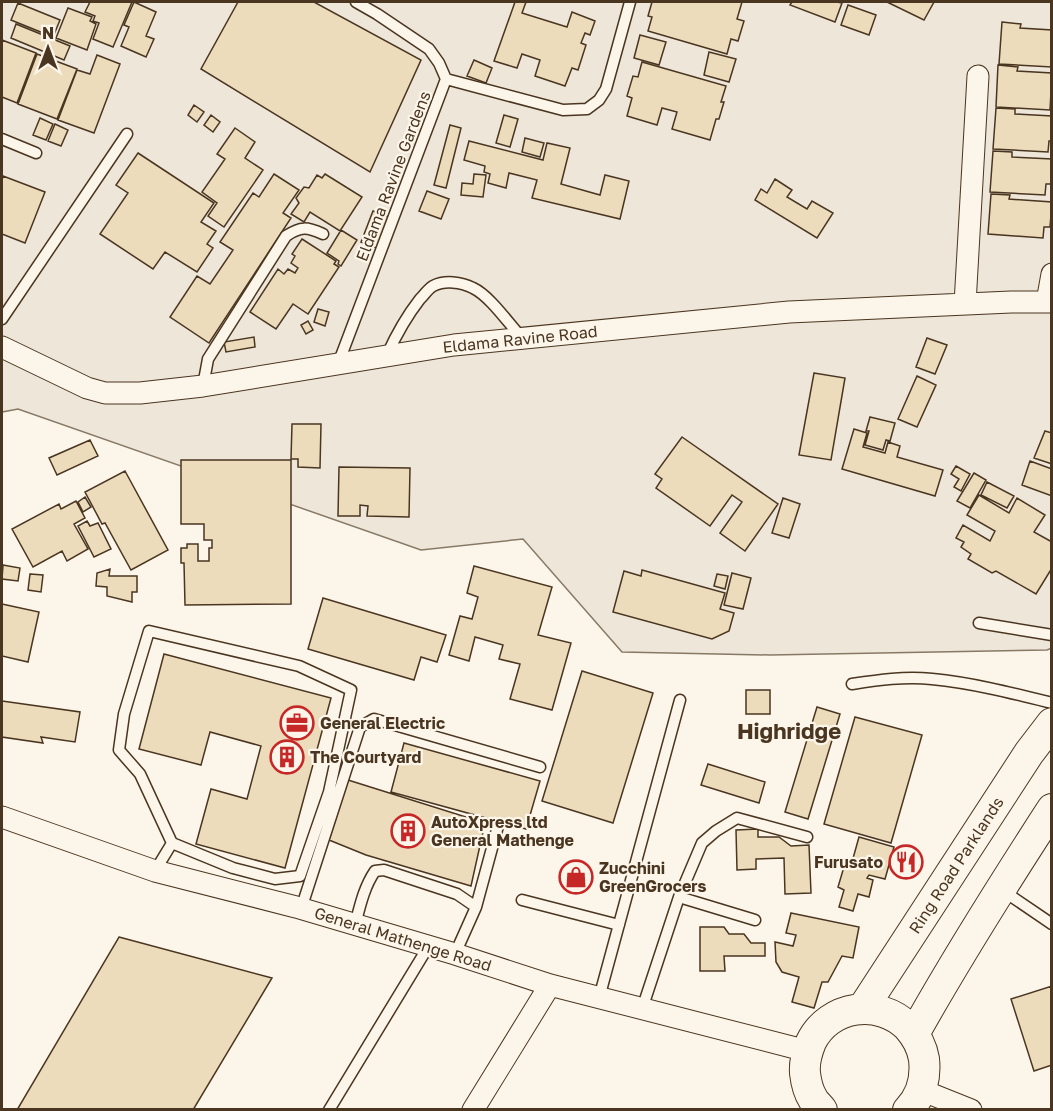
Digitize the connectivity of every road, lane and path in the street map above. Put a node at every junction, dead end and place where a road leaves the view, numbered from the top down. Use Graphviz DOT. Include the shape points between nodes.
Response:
graph roads {
  1 [pos="356,2"];
  2 [pos="630,2"];
  3 [pos="978,76"];
  4 [pos="446,79"];
  5 [pos="127,134"];
  6 [pos="2,139"];
  7 [pos="36,153"];
  8 [pos="323,234"];
  9 [pos="1052,274"];
  10 [pos="1049,302"];
  11 [pos="965,304"];
  12 [pos="2,319"];
  13 [pos="522,338"];
  14 [pos="2,347"];
  15 [pos="387,356"];
  16 [pos="338,364"];
  17 [pos="203,386"];
  18 [pos="979,623"];
  19 [pos="1052,636"];
  20 [pos="852,684"];
  21 [pos="680,700"];
  22 [pos="1052,703"];
  23 [pos="1052,723"];
  24 [pos="540,767"];
  25 [pos="1051,809"];
  26 [pos="2,818"];
  27 [pos="498,826"];
  28 [pos="807,837"];
  29 [pos="172,843"];
  30 [pos="155,871"];
  31 [pos="1000,889"];
  32 [pos="679,897"];
  33 [pos="522,900"];
  34 [pos="476,907"];
  35 [pos="301,909"];
  36 [pos="755,920"];
  37 [pos="619,924"];
  38 [pos="1052,924"];
  39 [pos="356,925"];
  40 [pos="428,947"];
  41 [pos="455,954"];
  42 [pos="550,985"];
  43 [pos="599,998"];
  44 [pos="863,1008"];
  45 [pos="642,1009"];
  46 [pos="914,1034"];
  47 [pos="807,1051"];
  48 [pos="914,1100"];
  49 [pos="814,1106"];
  50 [pos="329,1110"];
  51 [pos="473,1110"];
  52 [pos="971,1110"];
  1 -- 4 [label="lane, Eldama Ravine Gardens" via="429,49"];
  2 -- 4 [label="lane" via="606,89 587,109 563,110"];
  3 -- 11 [label="street"];
  4 -- 16 [label="lane, Eldama Ravine Gardens"];
  5 -- 12 [label="lane"];
  6 -- 7 [label="lane"];
  8 -- 17 [label="lane" via="310,229 286,236 208,359"];
  9 -- 10 [label="street"];
  10 -- 11 [label="street, Eldama Ravine Road"];
  11 -- 13 [label="street, Eldama Ravine Road" via="789,312"];
  13 -- 15 [label="street, Eldama Ravine Road"];
  13 -- 15 [label="lane" via="475,288 446,283 432,287 409,313"];
  14 -- 17 [label="street, Eldama Ravine Road" via="105,393"];
  15 -- 16 [label="street, Eldama Ravine Road"];
  16 -- 17 [label="street, Eldama Ravine Road"];
  18 -- 19 [label="lane"];
  20 -- 22 [label="lane" via="930,679 992,688"];
  21 -- 37 [label="lane"];
  23 -- 44 [label="street, Ring Road Parklands"];
  24 -- 35 [label="lane" via="374,719 360,727"];
  25 -- 31 [label="street"];
  26 -- 30 [label="street, General Mathenge Road"];
  27 -- 34 [label="lane"];
  28 -- 32 [label="lane" via="737,818 702,843"];
  29 -- 29 [label="lane" via="140,774 119,750 124,714 149,631 298,666 351,690 328,792 300,876 275,879 233,868"];
  29 -- 30 [label="lane"];
  30 -- 35 [label="street, General Mathenge Road"];
  31 -- 38 [label="lane"];
  31 -- 46 [label="street"];
  32 -- 36 [label="lane"];
  32 -- 45 [label="lane"];
  33 -- 37 [label="lane"];
  34 -- 39 [label="lane" via="457,894 384,870 375,871"];
  34 -- 41 [label="lane"];
  35 -- 39 [label="street, General Mathenge Road"];
  37 -- 43 [label="lane"];
  39 -- 40 [label="street, General Mathenge Road"];
  40 -- 41 [label="street, General Mathenge Road"];
  40 -- 50 [label="lane"];
  41 -- 42 [label="street, General Mathenge Road"];
  42 -- 43 [label="street, General Mathenge Road"];
  42 -- 51 [label="street"];
  43 -- 45 [label="street, General Mathenge Road"];
  44 -- 46 [label="street" via="892,1015"];
  44 -- 47 [label="street" via="828,1020"];
  45 -- 47 [label="street, General Mathenge Road"];
  46 -- 48 [label="street" via="923,1051 925,1071"];
  47 -- 49 [label="street" via="806,1083"];
  48 -- 52 [label="street"];
}
